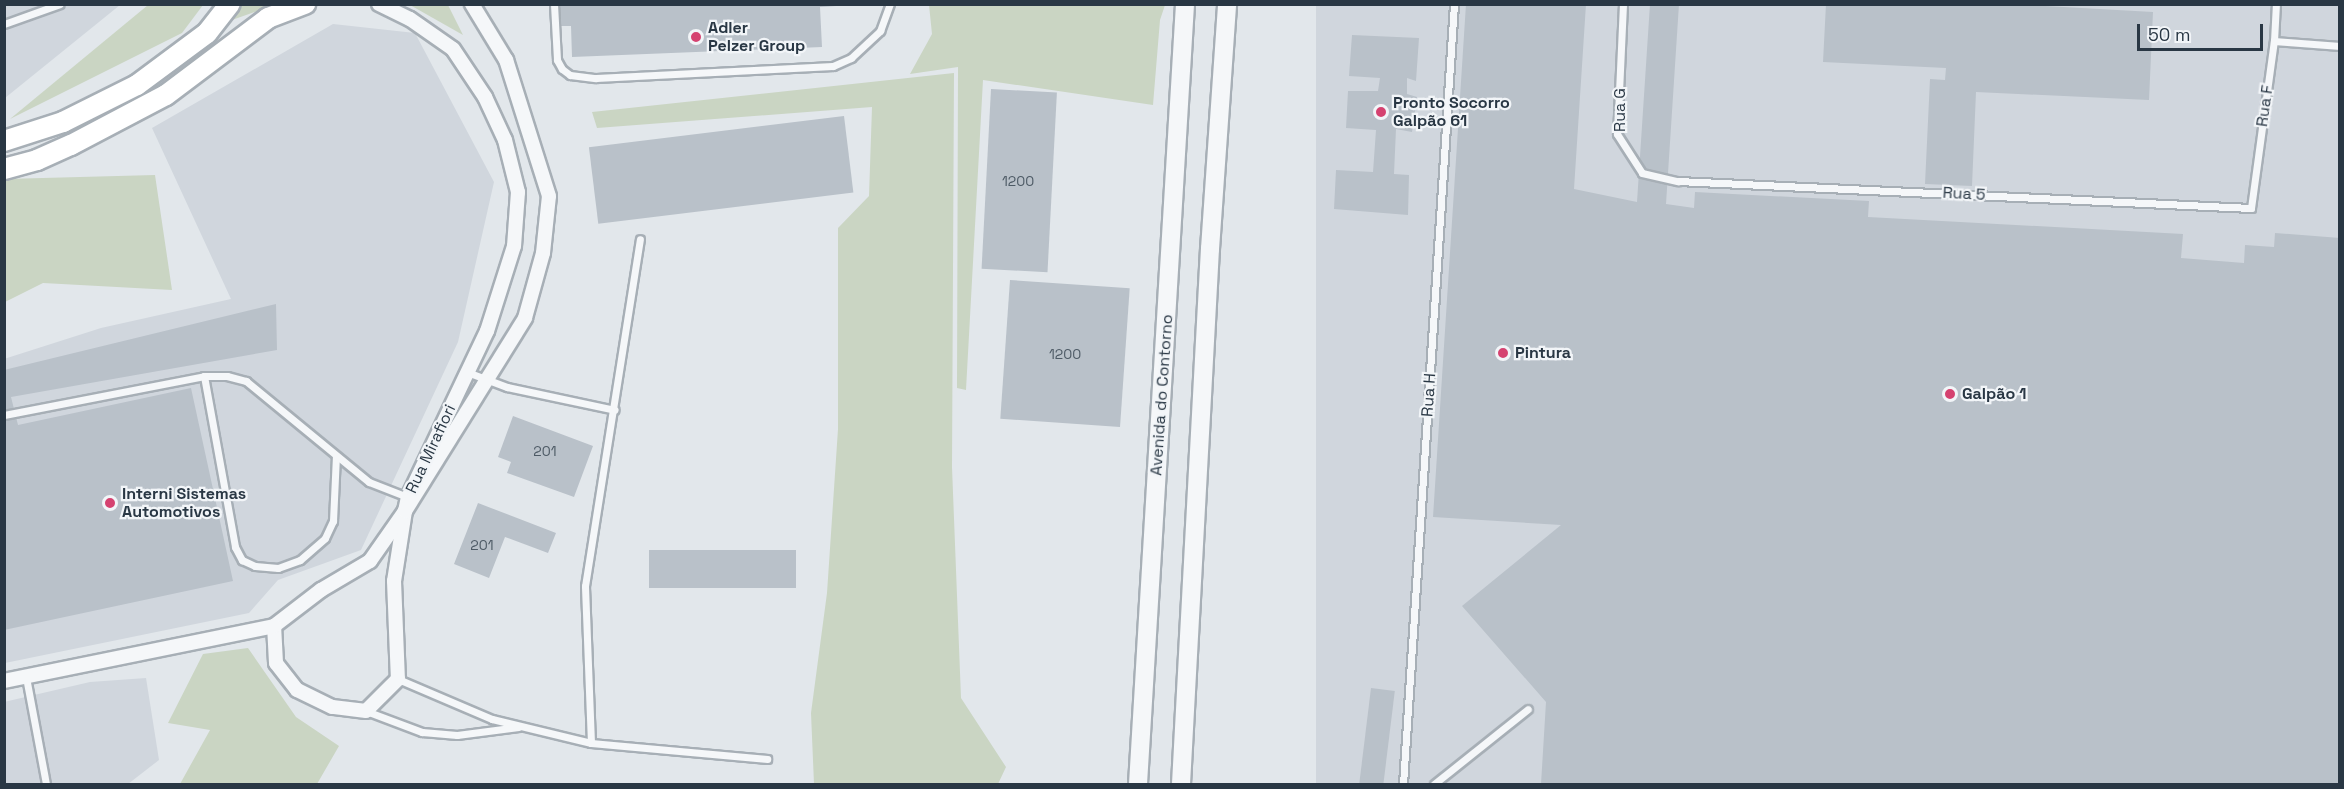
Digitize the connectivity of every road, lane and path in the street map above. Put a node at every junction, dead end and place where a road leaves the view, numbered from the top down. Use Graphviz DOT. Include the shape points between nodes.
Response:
graph roads {
  1 [pos="60,4"];
  2 [pos="230,4"];
  3 [pos="305,4"];
  4 [pos="379,4"];
  5 [pos="472,4"];
  6 [pos="555,4"];
  7 [pos="890,4"];
  8 [pos="1185,4"];
  9 [pos="1227,4"];
  10 [pos="1454,4"];
  11 [pos="1623,4"];
  12 [pos="2276,4"];
  13 [pos="4,24"];
  14 [pos="2274,41"];
  15 [pos="2340,46"];
  16 [pos="4,141"];
  17 [pos="4,169"];
  18 [pos="1678,181"];
  19 [pos="2251,208"];
  20 [pos="640,239"];
  21 [pos="467,372"];
  22 [pos="204,376"];
  23 [pos="486,381"];
  24 [pos="615,410"];
  25 [pos="4,415"];
  26 [pos="336,456"];
  27 [pos="408,502"];
  28 [pos="274,626"];
  29 [pos="26,677"];
  30 [pos="398,679"];
  31 [pos="4,681"];
  32 [pos="1528,709"];
  33 [pos="366,711"];
  34 [pos="523,727"];
  35 [pos="591,743"];
  36 [pos="767,759"];
  37 [pos="46,784"];
  38 [pos="1137,784"];
  39 [pos="1181,784"];
  40 [pos="1403,784"];
  41 [pos="1434,784"];
  1 -- 13 [label="lane"];
  2 -- 16 [label="main road" via="207,33 137,85 63,122"];
  3 -- 17 [label="main road" via="268,18 166,95 71,145"];
  4 -- 21 [label="street, Rua Mirafiori" via="410,19 453,49 485,97 505,140 518,192 514,246 487,331"];
  5 -- 23 [label="street, Rua Mirafiori" via="506,60 549,196 543,253 525,318"];
  6 -- 7 [label="lane" via="557,60 562,69 570,75 597,78 833,66 851,58 880,31"];
  8 -- 38 [label="street, Avenida do Contorno"];
  9 -- 39 [label="street"];
  10 -- 40 [label="lane, Rua H"];
  11 -- 18 [label="lane, Rua G" via="1617,134 1642,173"];
  12 -- 14 [label="lane, Rua F"];
  14 -- 15 [label="lane"];
  14 -- 19 [label="lane, Rua F"];
  18 -- 19 [label="lane, Rua 5"];
  20 -- 24 [label="lane"];
  21 -- 23 [label="lane"];
  21 -- 27 [label="street, Rua Mirafiori"];
  22 -- 25 [label="lane"];
  22 -- 26 [label="lane" via="246,381"];
  22 -- 26 [label="lane" via="235,547 242,560 255,566 278,568 300,560 325,538 333,520"];
  23 -- 24 [label="lane"];
  23 -- 27 [label="street, Rua Mirafiori"];
  24 -- 35 [label="lane" via="585,586"];
  26 -- 27 [label="lane" via="369,482"];
  27 -- 28 [label="street" via="370,561 321,590"];
  27 -- 30 [label="street" via="394,581"];
  28 -- 29 [label="street"];
  28 -- 33 [label="street" via="276,663 297,690 332,707"];
  29 -- 31 [label="street"];
  29 -- 37 [label="lane"];
  30 -- 33 [label="street"];
  30 -- 34 [label="lane" via="492,719"];
  32 -- 41 [label="lane"];
  33 -- 34 [label="lane" via="422,732 457,735"];
  34 -- 35 [label="lane"];
  35 -- 36 [label="lane"];
}
